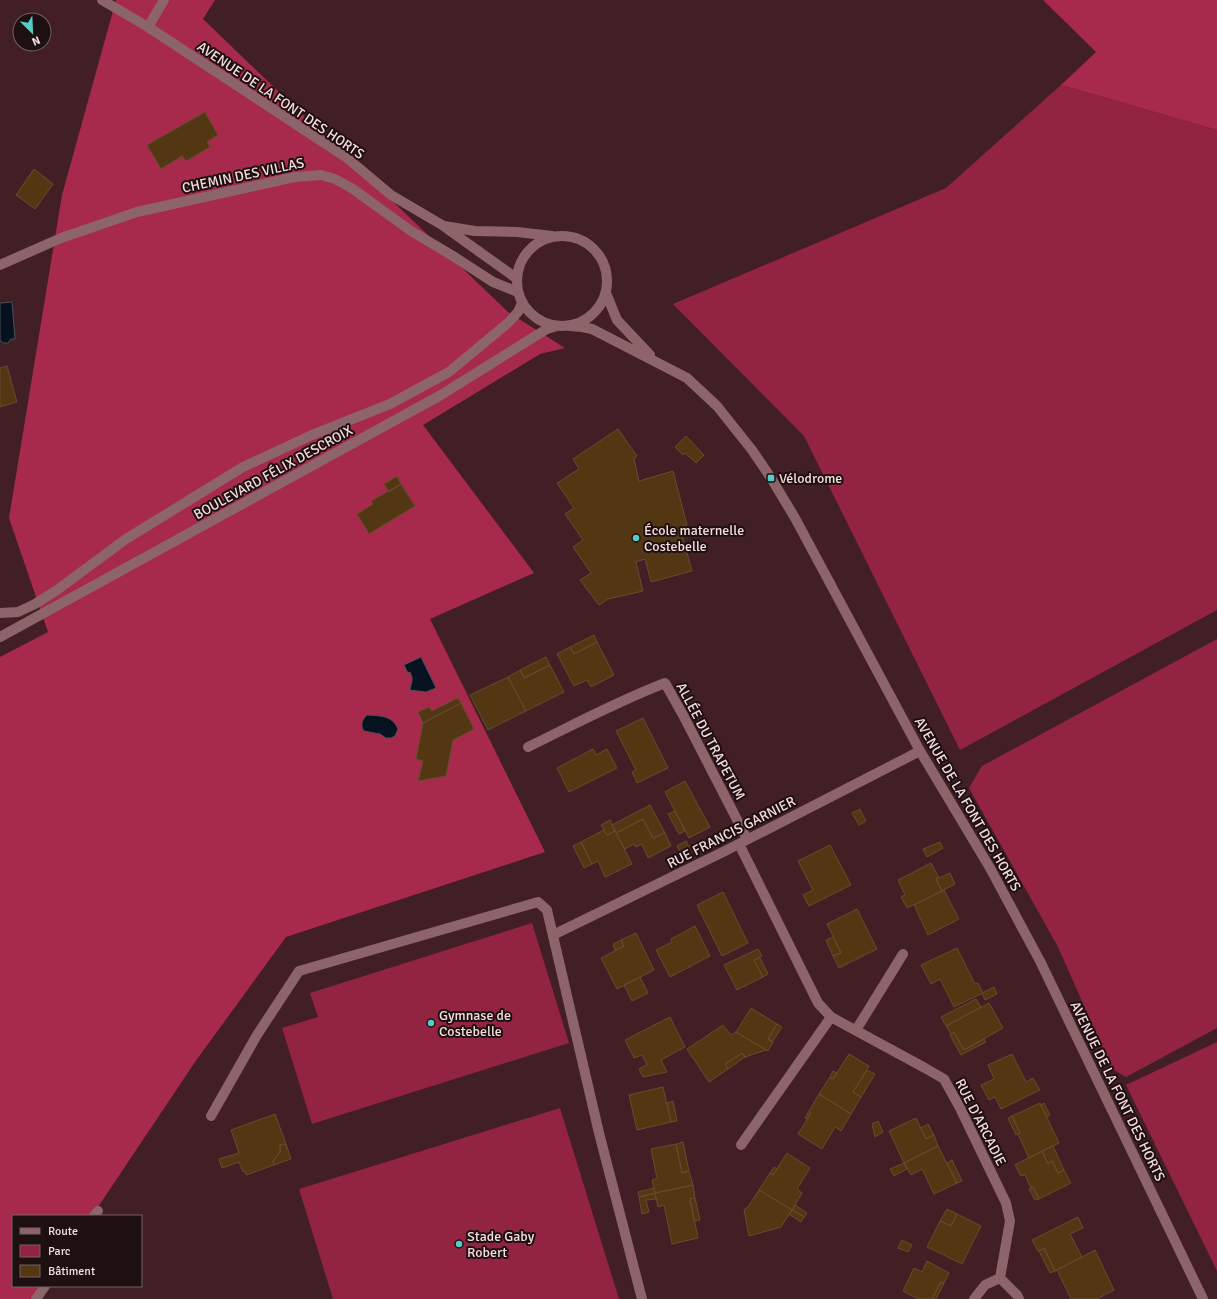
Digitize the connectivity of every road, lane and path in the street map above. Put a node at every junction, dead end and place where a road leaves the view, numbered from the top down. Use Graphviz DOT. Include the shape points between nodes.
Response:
graph roads {
  1 [pos="102,0"];
  2 [pos="164,0"];
  3 [pos="148,27"];
  4 [pos="442,225"];
  5 [pos="553,236"];
  6 [pos="0,265"];
  7 [pos="516,278"];
  8 [pos="518,292"];
  9 [pos="606,293"];
  10 [pos="522,303"];
  11 [pos="556,326"];
  12 [pos="570,326"];
  13 [pos="656,361"];
  14 [pos="0,613"];
  15 [pos="0,637"];
  16 [pos="528,747"];
  17 [pos="920,751"];
  18 [pos="743,842"];
  19 [pos="553,935"];
  20 [pos="903,954"];
  21 [pos="831,1017"];
  22 [pos="856,1030"];
  23 [pos="211,1116"];
  24 [pos="741,1145"];
  25 [pos="1000,1278"];
  26 [pos="44,1287"];
  27 [pos="36,1299"];
  28 [pos="642,1299"];
  29 [pos="974,1299"];
  30 [pos="1019,1299"];
  31 [pos="1202,1299"];
  1 -- 3 [label="street, AVENUE DE LA FONT DES HORTS"];
  2 -- 3 [label="street"];
  3 -- 4 [label="street, AVENUE DE LA FONT DES HORTS" via="346,158 392,195"];
  4 -- 5 [label="street, AVENUE DE LA FONT DES HORTS" via="475,231"];
  4 -- 7 [label="street, AVENUE DE LA FONT DES HORTS"];
  5 -- 7 [label="street" via="535,244 528,251 522,259"];
  5 -- 9 [label="street" via="579,239 590,245 605,267"];
  6 -- 8 [label="street, CHEMIN DES VILLAS" via="62,238 137,212 295,177 321,175 336,179 493,282"];
  7 -- 8 [label="street"];
  8 -- 10 [label="street"];
  9 -- 12 [label="street" via="596,311 580,323"];
  9 -- 13 [label="street, AVENUE DE LA FONT DES HORTS" via="617,320"];
  10 -- 11 [label="street" via="540,321"];
  10 -- 14 [label="street, BOULEVARD FÉLIX DESCROIX" via="509,322 449,372 390,404 312,435 243,467 126,539 35,604 18,612"];
  11 -- 12 [label="street"];
  11 -- 15 [label="street, BOULEVARD FÉLIX DESCROIX" via="537,334 416,410"];
  12 -- 13 [label="street, AVENUE DE LA FONT DES HORTS" via="592,329"];
  13 -- 17 [label="street, AVENUE DE LA FONT DES HORTS" via="687,378 717,406 772,478"];
  16 -- 18 [label="street, ALLÉE DU TRAPETUM" via="665,683 683,715"];
  17 -- 18 [label="street, RUE FRANCIS GARNIER"];
  17 -- 31 [label="street, AVENUE DE LA FONT DES HORTS" via="990,868 1040,961"];
  18 -- 19 [label="street, RUE FRANCIS GARNIER"];
  18 -- 21 [label="street, RUE D'ARCADIE" via="818,1002"];
  19 -- 23 [label="street" via="547,910 538,902 299,971 257,1034"];
  19 -- 28 [label="street" via="599,1133"];
  20 -- 22 [label="street"];
  21 -- 22 [label="street, RUE D'ARCADIE"];
  21 -- 24 [label="street"];
  22 -- 25 [label="street, RUE D'ARCADIE" via="944,1079 1006,1203 1010,1221"];
  25 -- 29 [label="street" via="985,1285"];
  25 -- 30 [label="street"];
  26 -- 27 [label="street"];
}
